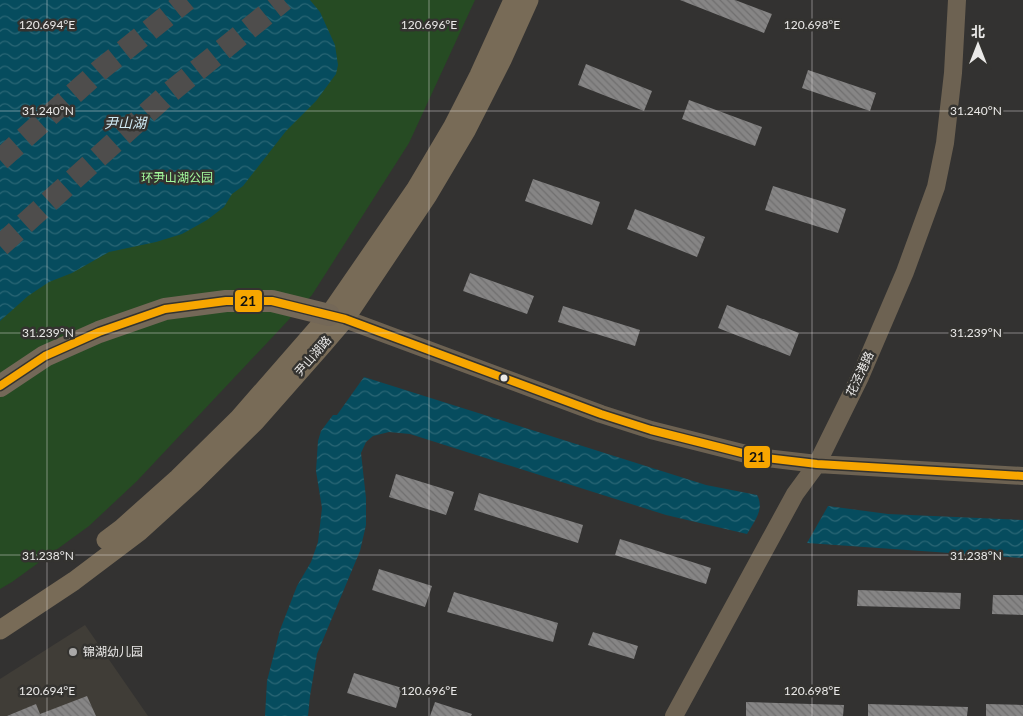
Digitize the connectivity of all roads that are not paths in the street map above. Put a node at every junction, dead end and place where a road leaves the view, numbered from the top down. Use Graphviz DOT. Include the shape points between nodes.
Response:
graph roads {
  1 [pos="513,0"];
  2 [pos="529,0"];
  3 [pos="957,0"];
  4 [pos="337,317"];
  5 [pos="0,386"];
  6 [pos="817,464"];
  7 [pos="1023,476"];
  8 [pos="0,616"];
  9 [pos="0,630"];
  10 [pos="674,716"];
  1 -- 4 [label="main road, 尹山湖路" via="453,126"];
  2 -- 4 [label="main road, 尹山湖路" via="502,60 428,195"];
  3 -- 6 [label="street, 花泾港路" via="953,73 936,187 905,272 860,377"];
  4 -- 5 [label="highway" via="272,301 226,301 165,309 63,348"];
  4 -- 6 [label="street" via="651,430 758,457"];
  4 -- 8 [label="main road, 尹山湖路" via="178,478 122,528"];
  4 -- 9 [label="main road, 尹山湖路" via="254,422 187,488 138,532 82,575"];
  6 -- 7 [label="street"];
  6 -- 10 [label="street, 花泾港路" via="795,494"];
}
